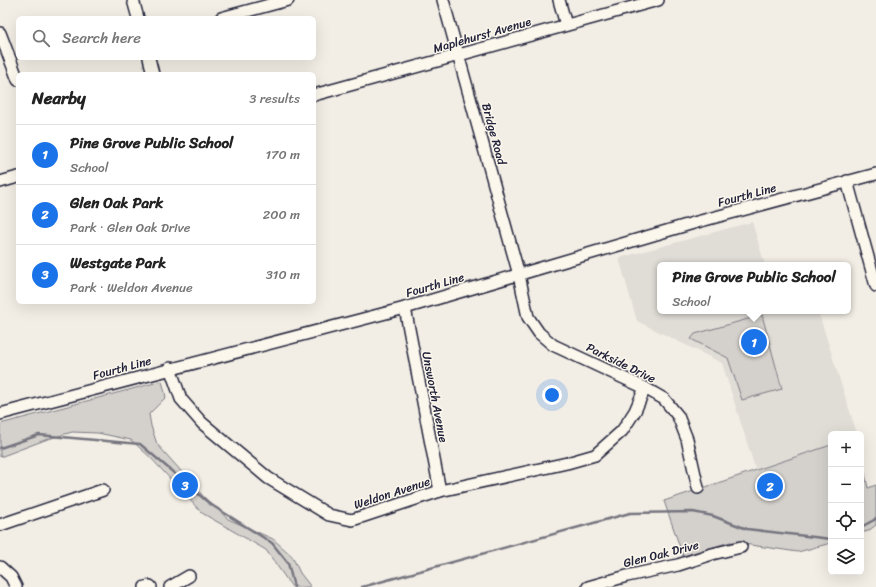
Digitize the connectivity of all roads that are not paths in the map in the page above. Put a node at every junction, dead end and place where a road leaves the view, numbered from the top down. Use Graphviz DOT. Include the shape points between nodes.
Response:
graph roads {
  1 [pos="134,0"];
  2 [pos="288,0"];
  3 [pos="443,0"];
  4 [pos="559,0"];
  5 [pos="658,0"];
  6 [pos="138,16"];
  7 [pos="228,16"];
  8 [pos="566,25"];
  9 [pos="0,33"];
  10 [pos="459,56"];
  11 [pos="150,60"];
  12 [pos="152,72"];
  13 [pos="16,75"];
  14 [pos="316,94"];
  15 [pos="876,174"];
  16 [pos="16,178"];
  17 [pos="848,181"];
  18 [pos="0,182"];
  19 [pos="519,275"];
  20 [pos="876,286"];
  21 [pos="405,308"];
  22 [pos="170,368"];
  23 [pos="646,388"];
  24 [pos="0,414"];
  25 [pos="698,488"];
  26 [pos="103,490"];
  27 [pos="440,491"];
  28 [pos="0,525"];
  29 [pos="741,547"];
  30 [pos="0,567"];
  31 [pos="189,576"];
  32 [pos="628,576"];
  33 [pos="16,587"];
  34 [pos="145,587"];
  35 [pos="151,587"];
  36 [pos="170,587"];
  37 [pos="588,587"];
  38 [pos="631,587"];
  1 -- 6 [label="street"];
  2 -- 7 [label="street"];
  3 -- 10 [label="street, Bridge Road"];
  4 -- 8 [label="street"];
  5 -- 8 [label="street, Maplehurst Avenue"];
  8 -- 10 [label="street, Maplehurst Avenue"];
  9 -- 13 [label="street"];
  10 -- 14 [label="street, Maplehurst Avenue"];
  10 -- 19 [label="street, Bridge Road"];
  11 -- 12 [label="street"];
  15 -- 17 [label="street, Fourth Line"];
  16 -- 18 [label="street"];
  17 -- 19 [label="street, Fourth Line" via="697,222"];
  17 -- 20 [label="street"];
  19 -- 21 [label="street, Fourth Line"];
  19 -- 23 [label="street, Parkside Drive" via="528,317 538,333 553,345"];
  21 -- 22 [label="street, Fourth Line"];
  21 -- 27 [label="street, Unsworth Avenue"];
  22 -- 24 [label="street, Fourth Line"];
  22 -- 27 [label="street, Weldon Avenue" via="181,399 202,423 268,478 329,516 352,520"];
  23 -- 25 [label="street, Parkside Drive" via="664,399 678,416 687,440"];
  23 -- 27 [label="street, Weldon Avenue" via="622,431 595,455"];
  26 -- 28 [label="street"];
  29 -- 32 [label="street, Glen Oak Drive"];
  30 -- 33 [label="street" via="11,577"];
  31 -- 36 [label="street"];
  32 -- 37 [label="street, Glen Oak Drive"];
  32 -- 38 [label="street"];
  34 -- 35 [label="street"];
}
